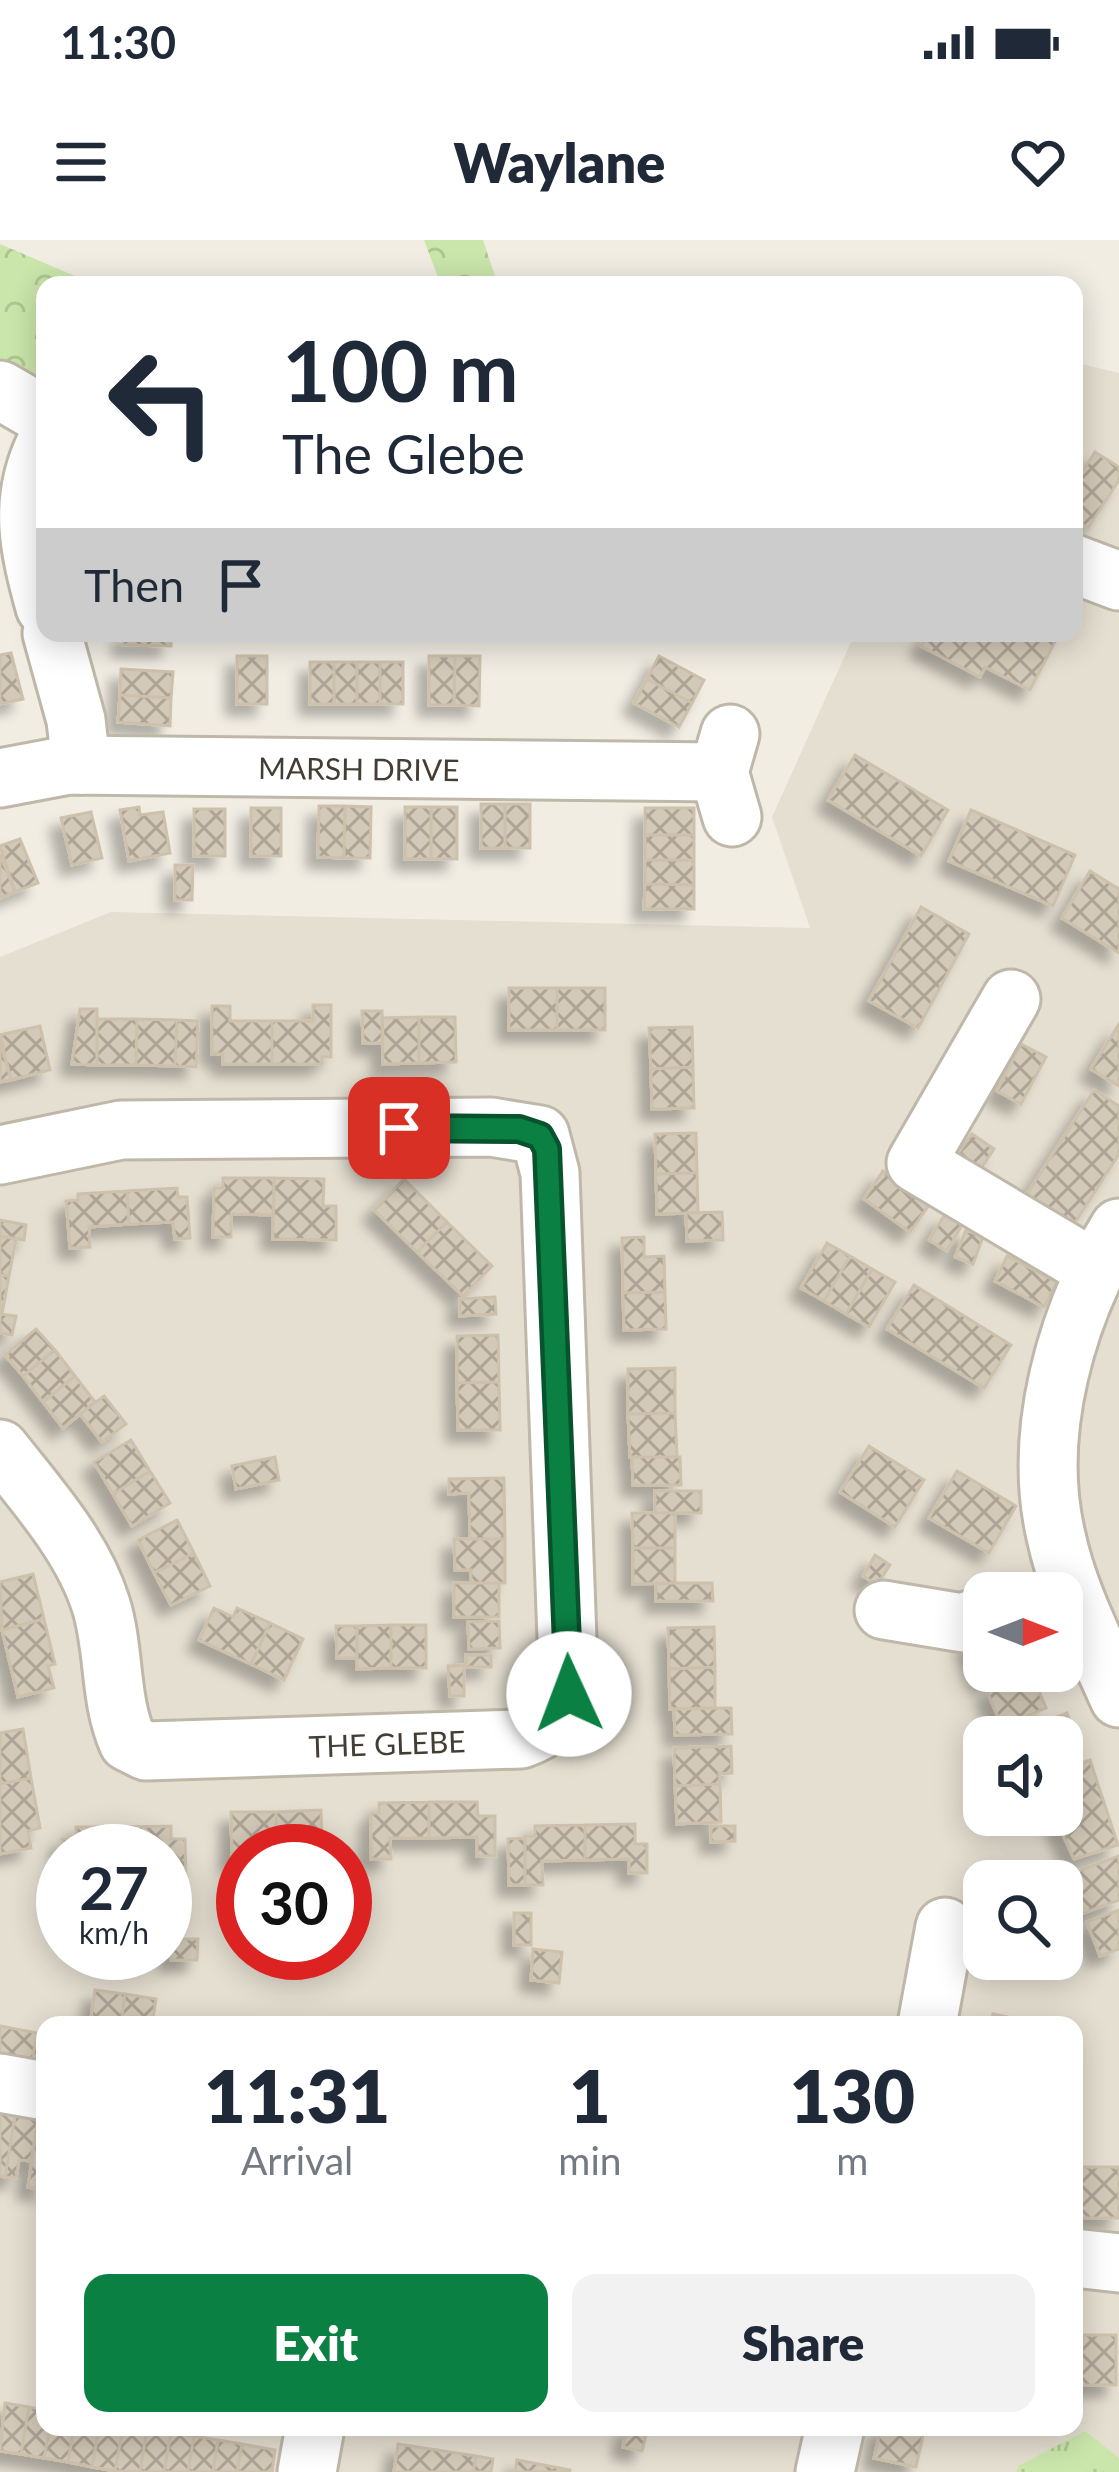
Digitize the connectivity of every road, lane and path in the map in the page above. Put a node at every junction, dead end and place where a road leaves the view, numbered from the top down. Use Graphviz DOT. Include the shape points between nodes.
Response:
graph roads {
  1 [pos="0,390"];
  2 [pos="36,411"];
  3 [pos="36,469"];
  4 [pos="1083,567"];
  5 [pos="36,569"];
  6 [pos="1119,581"];
  7 [pos="54,642"];
  8 [pos="81,765"];
  9 [pos="727,774"];
  10 [pos="0,778"];
  11 [pos="1011,999"];
  12 [pos="0,1155"];
  13 [pos="1106,1249"];
  14 [pos="0,1449"];
  15 [pos="1054,1572"];
  16 [pos="884,1610"];
  17 [pos="963,1623"];
  18 [pos="1083,1637"];
  19 [pos="1119,1698"];
  20 [pos="945,1927"];
  21 [pos="929,2016"];
  22 [pos="0,2084"];
  23 [pos="36,2090"];
  24 [pos="1083,2259"];
  25 [pos="1119,2263"];
  26 [pos="313,2436"];
  27 [pos="833,2436"];
  28 [pos="307,2472"];
  29 [pos="825,2472"];
  1 -- 2 [label="street"];
  3 -- 5 [label="street" via="26,526"];
  4 -- 6 [label="street"];
  7 -- 8 [label="street"];
  8 -- 9 [label="street, MARSH DRIVE"];
  8 -- 10 [label="street, MARSH DRIVE"];
  11 -- 13 [label="street" via="916,1163"];
  12 -- 14 [label="street, THE GLEBE" via="122,1130 491,1127 540,1136 550,1173 569,1694 553,1723 521,1738 146,1751 128,1742 120,1723 102,1607 84,1564"];
  13 -- 15 [label="street" via="1059,1375"];
  16 -- 17 [label="street"];
  18 -- 19 [label="street"];
  20 -- 21 [label="street"];
  22 -- 23 [label="street"];
  24 -- 25 [label="street"];
  26 -- 28 [label="street"];
  27 -- 29 [label="street"];
}
